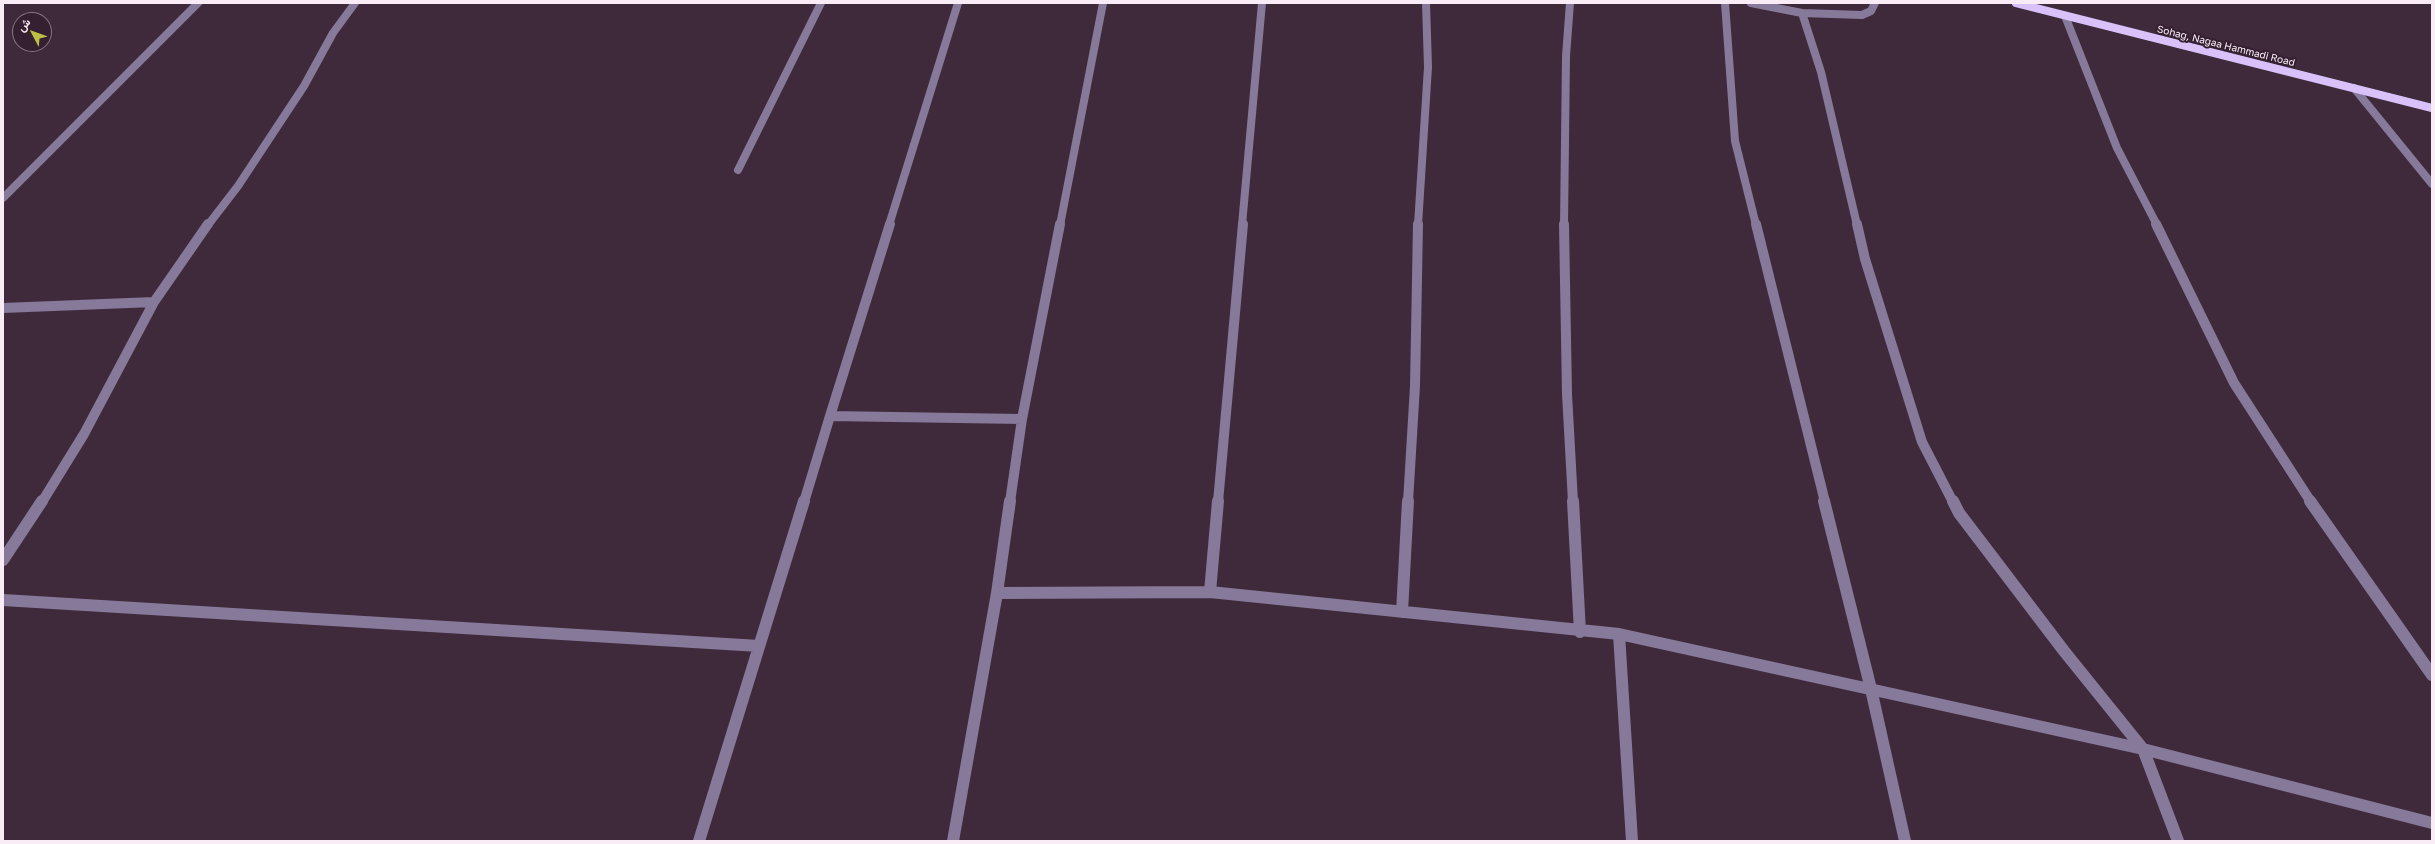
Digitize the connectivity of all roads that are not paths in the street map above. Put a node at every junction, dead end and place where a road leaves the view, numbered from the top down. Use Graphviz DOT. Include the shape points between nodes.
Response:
graph roads {
  1 [pos="198,3"];
  2 [pos="355,3"];
  3 [pos="821,3"];
  4 [pos="958,3"];
  5 [pos="1103,3"];
  6 [pos="1262,3"];
  7 [pos="1426,3"];
  8 [pos="1570,3"];
  9 [pos="1725,3"];
  10 [pos="1751,3"];
  11 [pos="1875,3"];
  12 [pos="2016,3"];
  13 [pos="1802,13"];
  14 [pos="2065,16"];
  15 [pos="2354,88"];
  16 [pos="2432,108"];
  17 [pos="738,170"];
  18 [pos="2432,184"];
  19 [pos="3,198"];
  20 [pos="154,302"];
  21 [pos="3,308"];
  22 [pos="830,416"];
  23 [pos="1022,419"];
  24 [pos="3,560"];
  25 [pos="1210,592"];
  26 [pos="997,593"];
  27 [pos="3,600"];
  28 [pos="1402,612"];
  29 [pos="1580,632"];
  30 [pos="1619,634"];
  31 [pos="759,646"];
  32 [pos="2432,675"];
  33 [pos="1871,689"];
  34 [pos="2143,749"];
  35 [pos="2432,823"];
  36 [pos="699,841"];
  37 [pos="953,841"];
  38 [pos="1632,841"];
  39 [pos="1905,841"];
  40 [pos="2178,841"];
  1 -- 19 [label="street"];
  2 -- 20 [label="street" via="333,32 304,86 238,186 191,246"];
  3 -- 17 [label="street"];
  4 -- 22 [label="street"];
  5 -- 23 [label="street"];
  6 -- 25 [label="street"];
  7 -- 28 [label="street" via="1428,66 1418,219 1415,386"];
  8 -- 29 [label="street" via="1566,56 1564,218 1568,394"];
  9 -- 33 [label="street" via="1735,140"];
  10 -- 13 [label="street"];
  11 -- 13 [label="street" via="1871,11 1862,15"];
  12 -- 14 [label="main road, Sohag, Nagaa Hammadi Road"];
  13 -- 34 [label="street" via="1821,72 1865,259 1922,442 1959,512 2064,651"];
  14 -- 15 [label="main road, Sohag, Nagaa Hammadi Road"];
  14 -- 32 [label="street" via="2117,148 2183,276 2234,384 2305,494"];
  15 -- 16 [label="main road, Sohag, Nagaa Hammadi Road"];
  15 -- 18 [label="street"];
  20 -- 21 [label="street"];
  20 -- 24 [label="street" via="84,434"];
  22 -- 23 [label="street"];
  22 -- 31 [label="street"];
  23 -- 26 [label="street"];
  25 -- 26 [label="street"];
  25 -- 28 [label="street"];
  26 -- 37 [label="street"];
  27 -- 31 [label="street"];
  28 -- 29 [label="street"];
  29 -- 30 [label="street"];
  30 -- 33 [label="street"];
  30 -- 38 [label="street"];
  31 -- 36 [label="street"];
  33 -- 34 [label="street"];
  33 -- 39 [label="street"];
  34 -- 35 [label="street"];
  34 -- 40 [label="street"];
}
